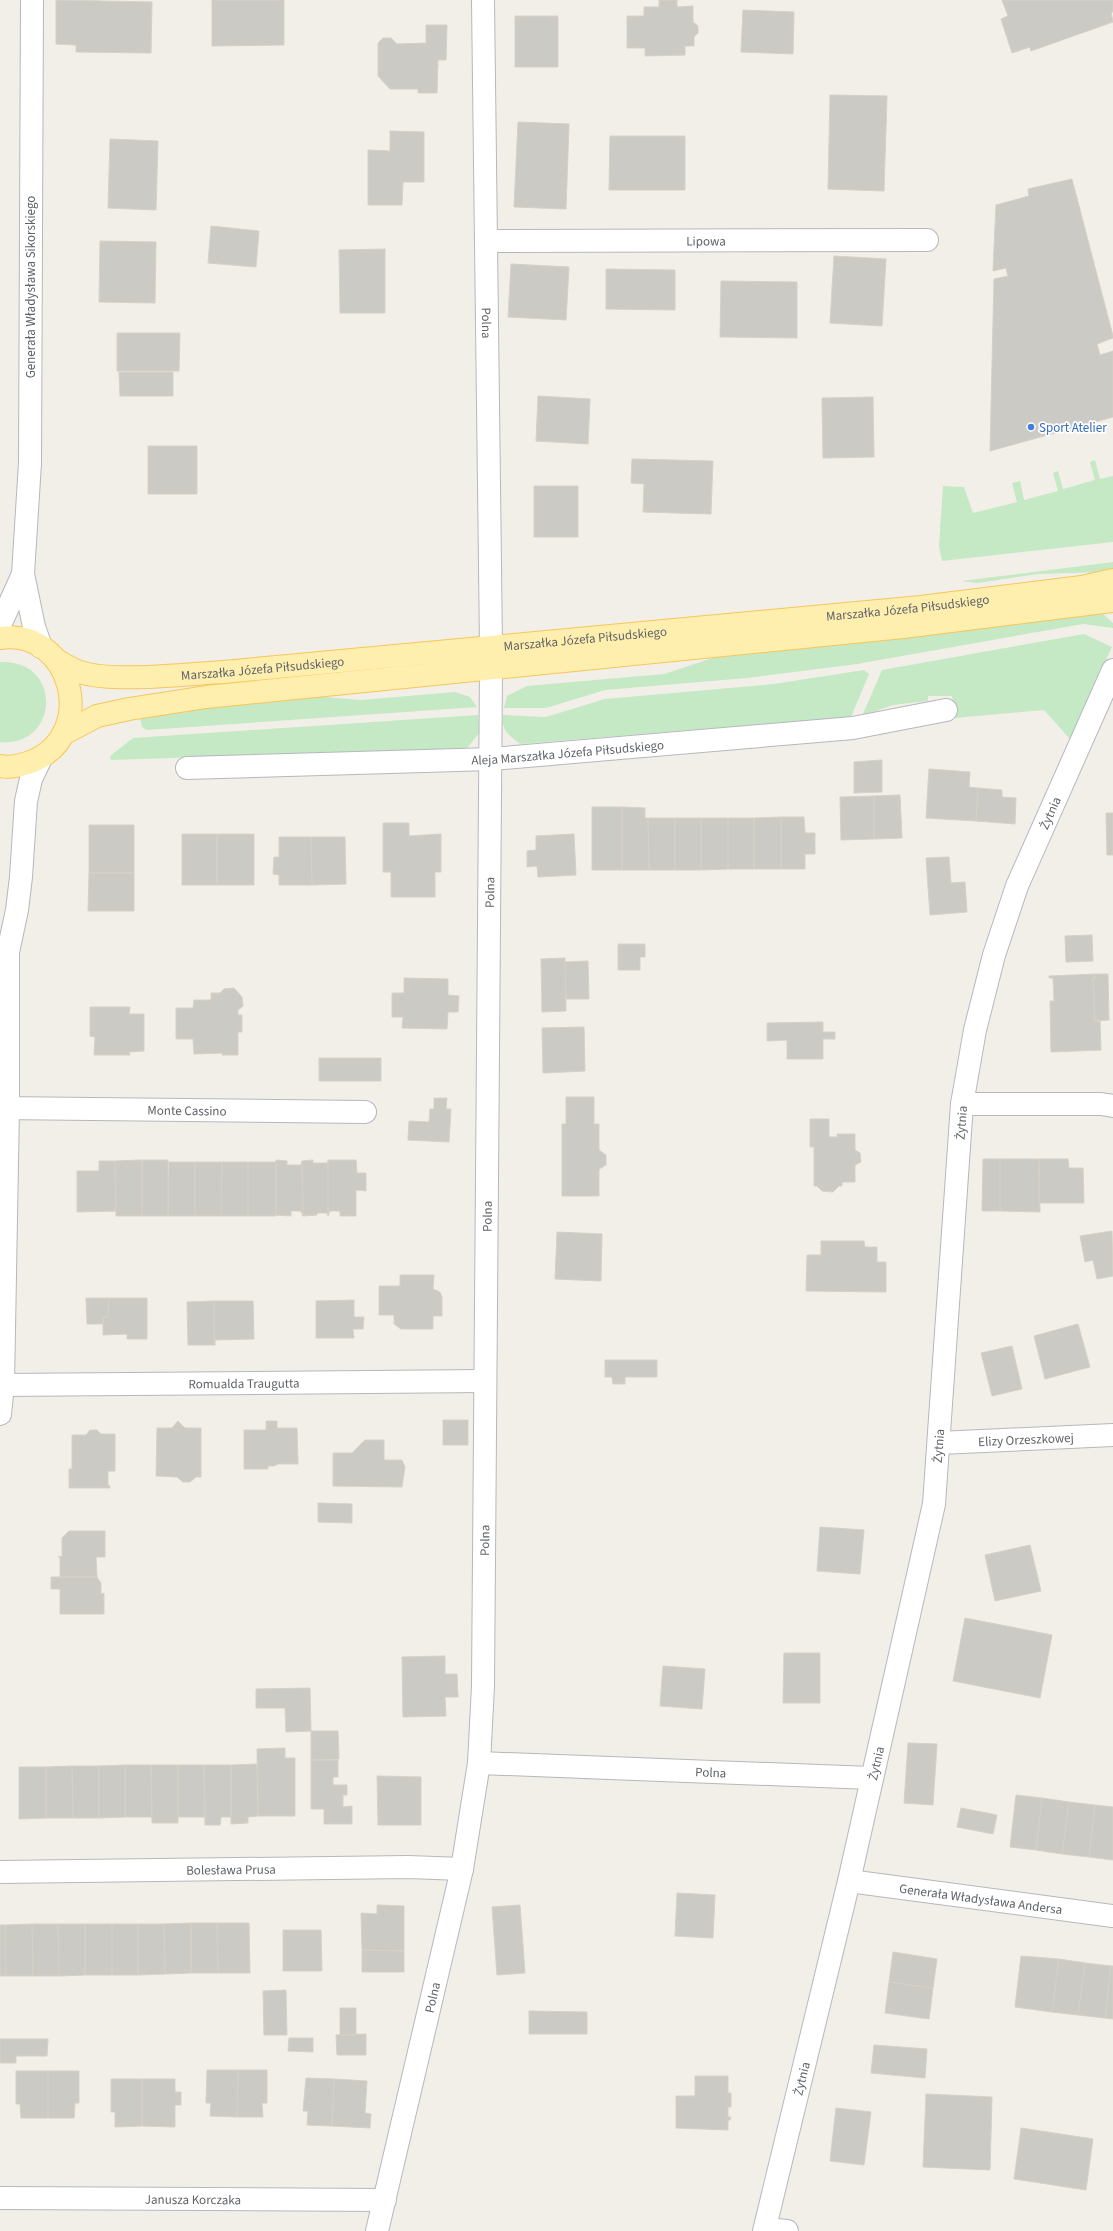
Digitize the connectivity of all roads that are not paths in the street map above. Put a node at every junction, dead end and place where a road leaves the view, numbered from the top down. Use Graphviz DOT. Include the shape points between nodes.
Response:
graph roads {
  1 [pos="32,0"];
  2 [pos="483,0"];
  3 [pos="927,240"];
  4 [pos="486,241"];
  5 [pos="23,574"];
  6 [pos="1113,580"];
  7 [pos="1113,601"];
  8 [pos="0,625"];
  9 [pos="0,638"];
  10 [pos="42,647"];
  11 [pos="491,647"];
  12 [pos="58,661"];
  13 [pos="491,669"];
  14 [pos="1113,670"];
  15 [pos="946,710"];
  16 [pos="63,734"];
  17 [pos="40,758"];
  18 [pos="492,758"];
  19 [pos="0,766"];
  20 [pos="187,768"];
  21 [pos="0,915"];
  22 [pos="4,952"];
  23 [pos="962,1104"];
  24 [pos="1113,1106"];
  25 [pos="4,1108"];
  26 [pos="365,1112"];
  27 [pos="485,1381"];
  28 [pos="2,1385"];
  29 [pos="0,1414"];
  30 [pos="1113,1435"];
  31 [pos="939,1442"];
  32 [pos="479,1763"];
  33 [pos="871,1778"];
  34 [pos="462,1869"];
  35 [pos="0,1872"];
  36 [pos="849,1881"];
  37 [pos="1113,1916"];
  38 [pos="0,2198"];
  39 [pos="386,2200"];
  40 [pos="765,2230"];
  41 [pos="377,2231"];
  42 [pos="787,2231"];
  1 -- 5 [label="street, Generała Władysława Sikorskiego" via="30,463"];
  2 -- 4 [label="street, Polna"];
  3 -- 4 [label="street, Lipowa"];
  4 -- 11 [label="street, Polna"];
  5 -- 8 [label="street, Generała Władysława Sikorskiego"];
  5 -- 10 [label="street, Generała Władysława Sikorskiego" via="34,628"];
  6 -- 11 [label="main road, Marszałka Józefa Piłsudskiego" via="921,607"];
  7 -- 13 [label="main road, Marszałka Józefa Piłsudskiego" via="903,627"];
  9 -- 10 [label="main road" via="25,639"];
  10 -- 12 [label="main road"];
  11 -- 12 [label="main road, Marszałka Józefa Piłsudskiego" via="312,665 126,676 80,672"];
  12 -- 16 [label="main road" via="68,678 72,697 70,716"];
  13 -- 16 [label="main road, Marszałka Józefa Piłsudskiego" via="206,697 97,716"];
  13 -- 18 [label="street, Polna"];
  14 -- 23 [label="street, Żytnia" via="1017,886 994,955 975,1030"];
  15 -- 18 [label="street, Aleja Marszałka Józefa Piłsudskiego" via="853,728"];
  16 -- 17 [label="main road" via="54,747"];
  17 -- 19 [label="main road" via="23,765"];
  17 -- 22 [label="street" via="31,779 26,801 17,910"];
  18 -- 20 [label="street, Aleja Marszałka Józefa Piłsudskiego"];
  18 -- 27 [label="street, Polna"];
  21 -- 22 [label="street"];
  22 -- 25 [label="street"];
  23 -- 24 [label="street"];
  23 -- 31 [label="street, Żytnia"];
  25 -- 26 [label="street, Monte Cassino"];
  25 -- 28 [label="street"];
  27 -- 28 [label="street, Romualda Traugutta"];
  27 -- 32 [label="street, Polna" via="483,1686"];
  28 -- 29 [label="street"];
  30 -- 31 [label="street, Elizy Orzeszkowej"];
  31 -- 33 [label="street, Żytnia" via="934,1504"];
  32 -- 33 [label="street, Polna"];
  32 -- 34 [label="street, Polna"];
  33 -- 36 [label="street, Żytnia"];
  34 -- 35 [label="street, Bolesława Prusa" via="408,1867"];
  34 -- 39 [label="street, Polna"];
  36 -- 37 [label="street, Generała Władysława Andersa"];
  36 -- 40 [label="street, Żytnia"];
  38 -- 39 [label="street, Janusza Korczaka"];
  39 -- 41 [label="street, Polna"];
  40 -- 42 [label="street"];
}
